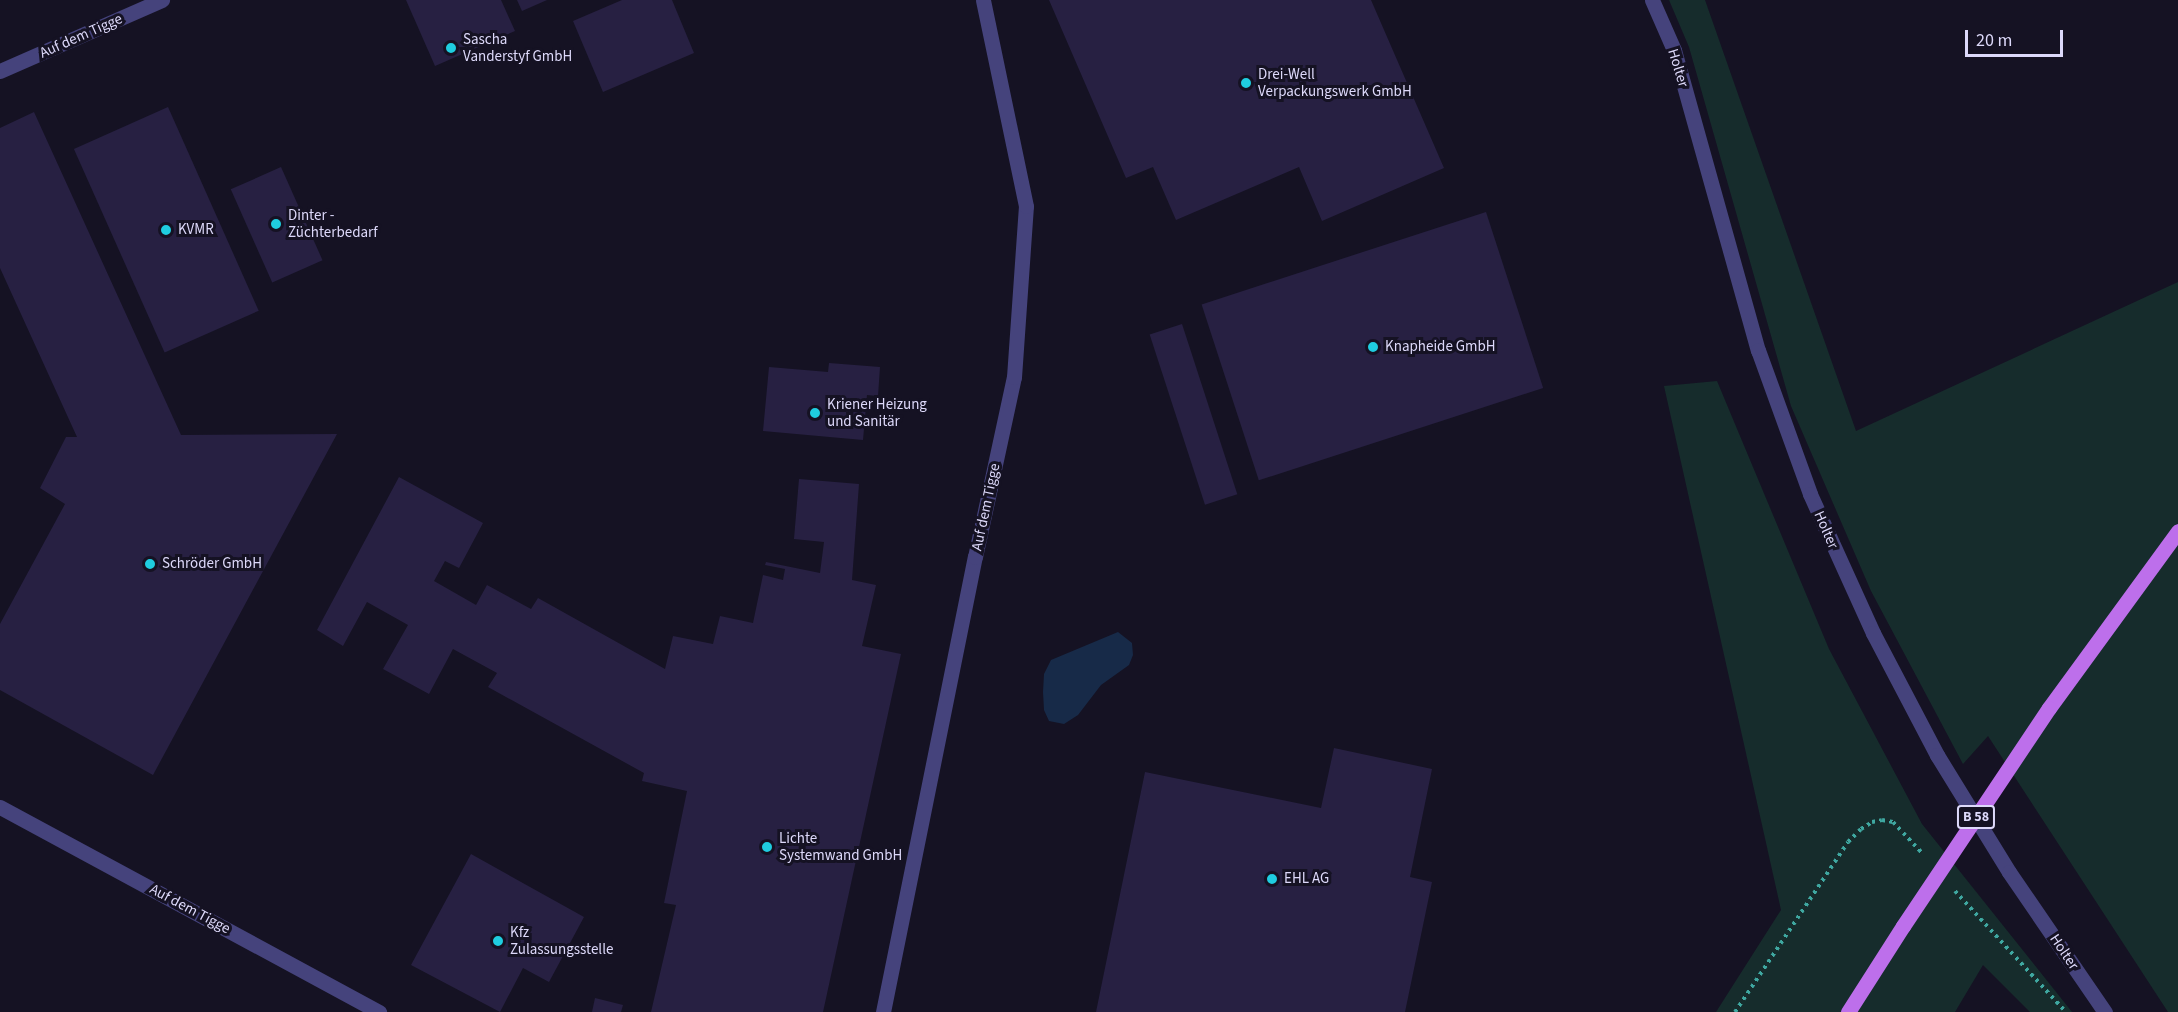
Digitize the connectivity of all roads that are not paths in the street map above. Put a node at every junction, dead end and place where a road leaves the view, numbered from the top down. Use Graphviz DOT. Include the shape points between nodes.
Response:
graph roads {
  1 [pos="162,0"];
  2 [pos="983,0"];
  3 [pos="1652,0"];
  4 [pos="0,71"];
  5 [pos="2178,531"];
  6 [pos="0,807"];
  7 [pos="379,1012"];
  8 [pos="883,1012"];
  9 [pos="1848,1012"];
  10 [pos="2105,1012"];
  1 -- 4 [label="street, Auf dem Tigge"];
  2 -- 8 [label="street, Auf dem Tigge" via="1026,206 1014,377"];
  3 -- 10 [label="street, Holter" via="1674,50 1758,350 1810,494 1872,633 1937,754 2009,872"];
  5 -- 9 [label="main road, B 58, bridge" via="2049,708"];
  6 -- 7 [label="street, Auf dem Tigge"];
}
